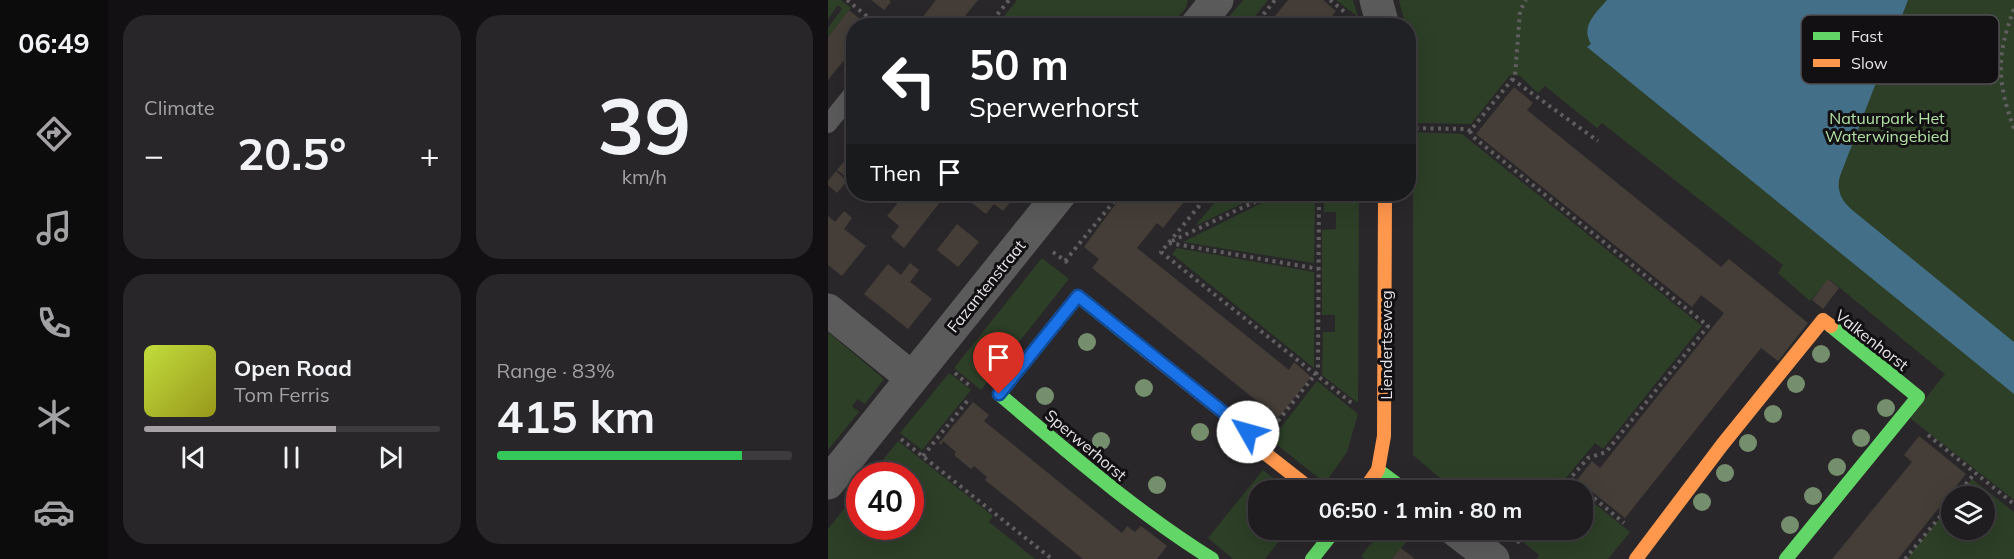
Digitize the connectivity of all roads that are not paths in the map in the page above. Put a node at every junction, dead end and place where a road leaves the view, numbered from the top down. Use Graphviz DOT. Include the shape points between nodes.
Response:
graph roads {
  1 [pos="1376,0"];
  2 [pos="1381,18"];
  3 [pos="846,102"];
  4 [pos="828,124"];
  5 [pos="1054,201"];
  6 [pos="1385,201"];
  7 [pos="828,310"];
  8 [pos="922,366"];
  9 [pos="1378,470"];
  10 [pos="1299,480"];
  11 [pos="1371,480"];
  12 [pos="1392,480"];
  13 [pos="828,483"];
  14 [pos="1327,540"];
  15 [pos="1468,540"];
  16 [pos="1212,559"];
  17 [pos="1312,559"];
  18 [pos="1493,559"];
  19 [pos="1636,559"];
  20 [pos="1786,559"];
  1 -- 2 [label="street"];
  3 -- 4 [label="lane"];
  5 -- 8 [label="street, Fazantenstraat"];
  6 -- 9 [label="street, Liendertseweg" via="1385,410"];
  7 -- 8 [label="street"];
  8 -- 13 [label="street, Fazantenstraat"];
  9 -- 11 [label="street, Liendertseweg"];
  9 -- 12 [label="street"];
  10 -- 16 [label="street, Sperwerhorst" via="1257,447 1248,432 1078,296 999,394 1110,487 1167,531"];
  14 -- 17 [label="street"];
  15 -- 18 [label="street"];
  19 -- 20 [label="street, Valkenhorst" via="1823,320 1918,397"];
}
